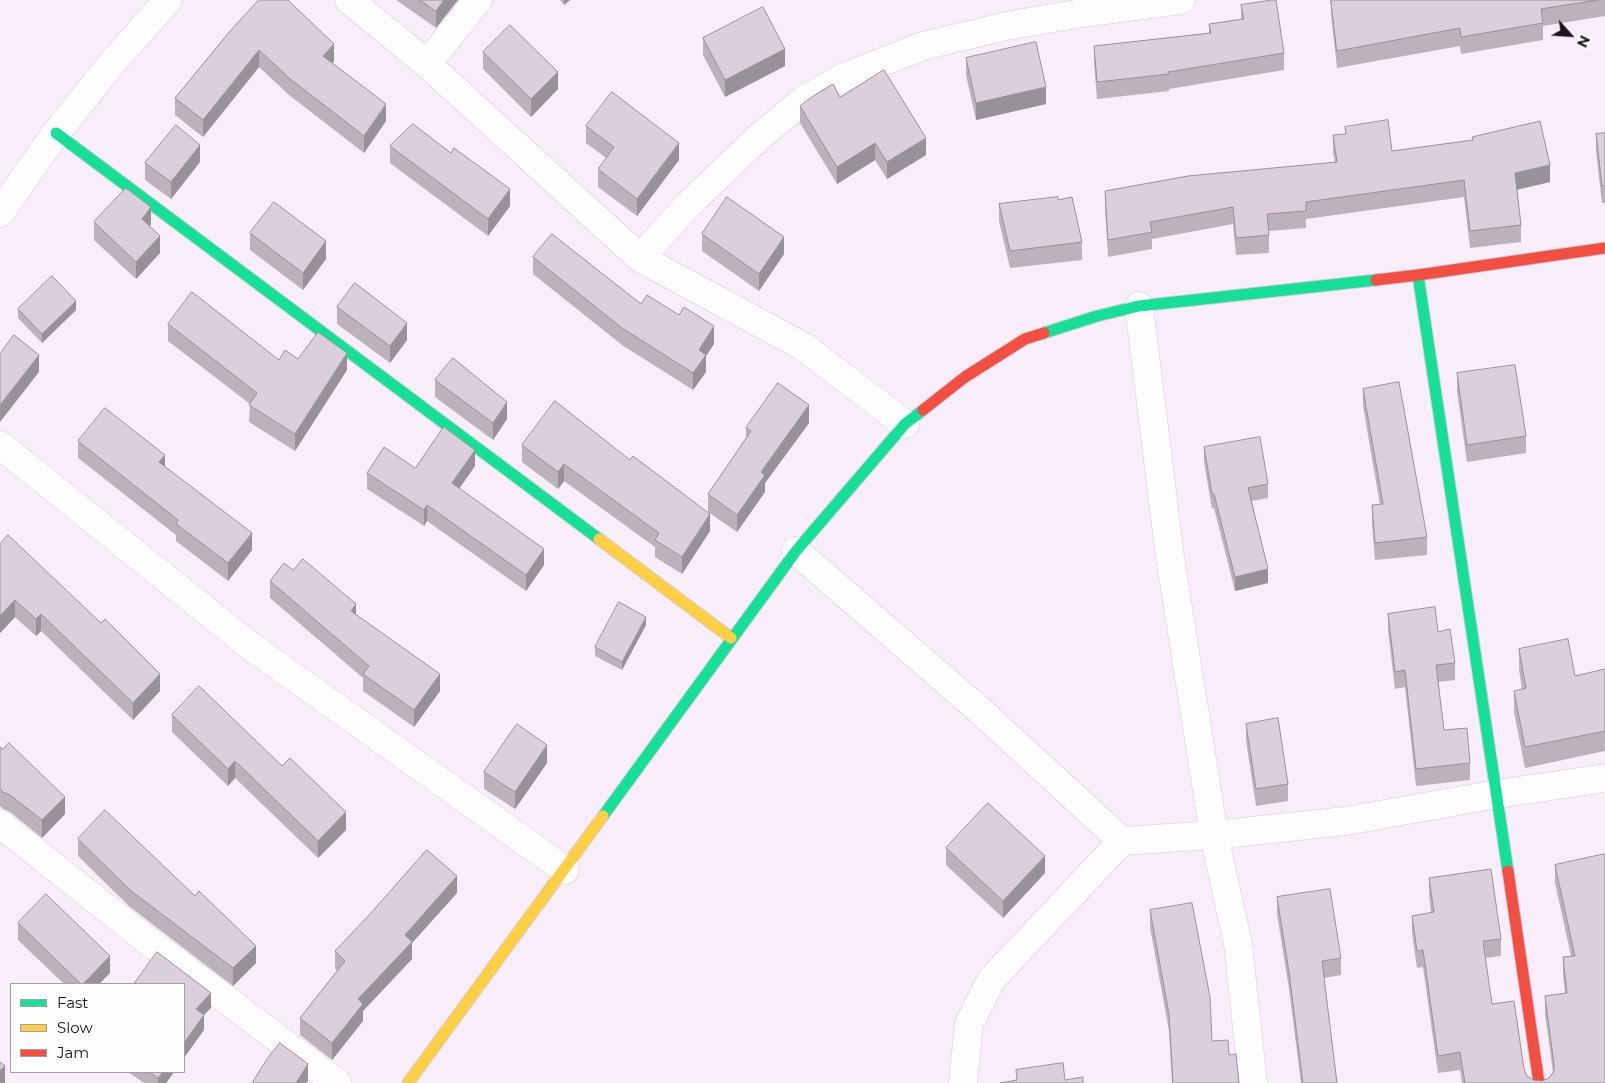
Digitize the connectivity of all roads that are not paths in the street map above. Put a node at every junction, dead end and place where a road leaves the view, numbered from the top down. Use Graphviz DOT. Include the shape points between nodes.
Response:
graph roads {
  1 [pos="168,0"];
  2 [pos="349,0"];
  3 [pos="478,0"];
  4 [pos="1181,0"];
  5 [pos="427,64"];
  6 [pos="56,133"];
  7 [pos="0,213"];
  8 [pos="1605,248"];
  9 [pos="640,258"];
  10 [pos="1418,275"];
  11 [pos="1139,306"];
  12 [pos="905,424"];
  13 [pos="0,445"];
  14 [pos="796,551"];
  15 [pos="731,638"];
  16 [pos="1605,778"];
  17 [pos="1497,794"];
  18 [pos="0,824"];
  19 [pos="1214,834"];
  20 [pos="1122,841"];
  21 [pos="565,870"];
  22 [pos="337,1083"];
  23 [pos="408,1083"];
  24 [pos="963,1083"];
  25 [pos="1253,1083"];
  26 [pos="1539,1083"];
  1 -- 6 [label="street"];
  2 -- 5 [label="street"];
  3 -- 5 [label="street"];
  4 -- 9 [label="street" via="1006,26 923,46 844,77 804,100 759,137"];
  5 -- 9 [label="street"];
  6 -- 7 [label="street"];
  6 -- 15 [label="street"];
  8 -- 10 [label="street"];
  9 -- 12 [label="street" via="804,347"];
  10 -- 11 [label="street"];
  10 -- 17 [label="street"];
  11 -- 12 [label="street" via="1025,339 965,377"];
  11 -- 19 [label="street" via="1170,557"];
  12 -- 14 [label="street"];
  13 -- 21 [label="street" via="248,645"];
  14 -- 15 [label="street"];
  14 -- 20 [label="street"];
  15 -- 21 [label="street"];
  16 -- 17 [label="street"];
  17 -- 19 [label="street" via="1346,822"];
  17 -- 26 [label="street"];
  18 -- 22 [label="street" via="148,941"];
  19 -- 20 [label="street"];
  19 -- 25 [label="street" via="1238,944"];
  20 -- 24 [label="street" via="991,980 969,1024"];
  21 -- 23 [label="street"];
}
